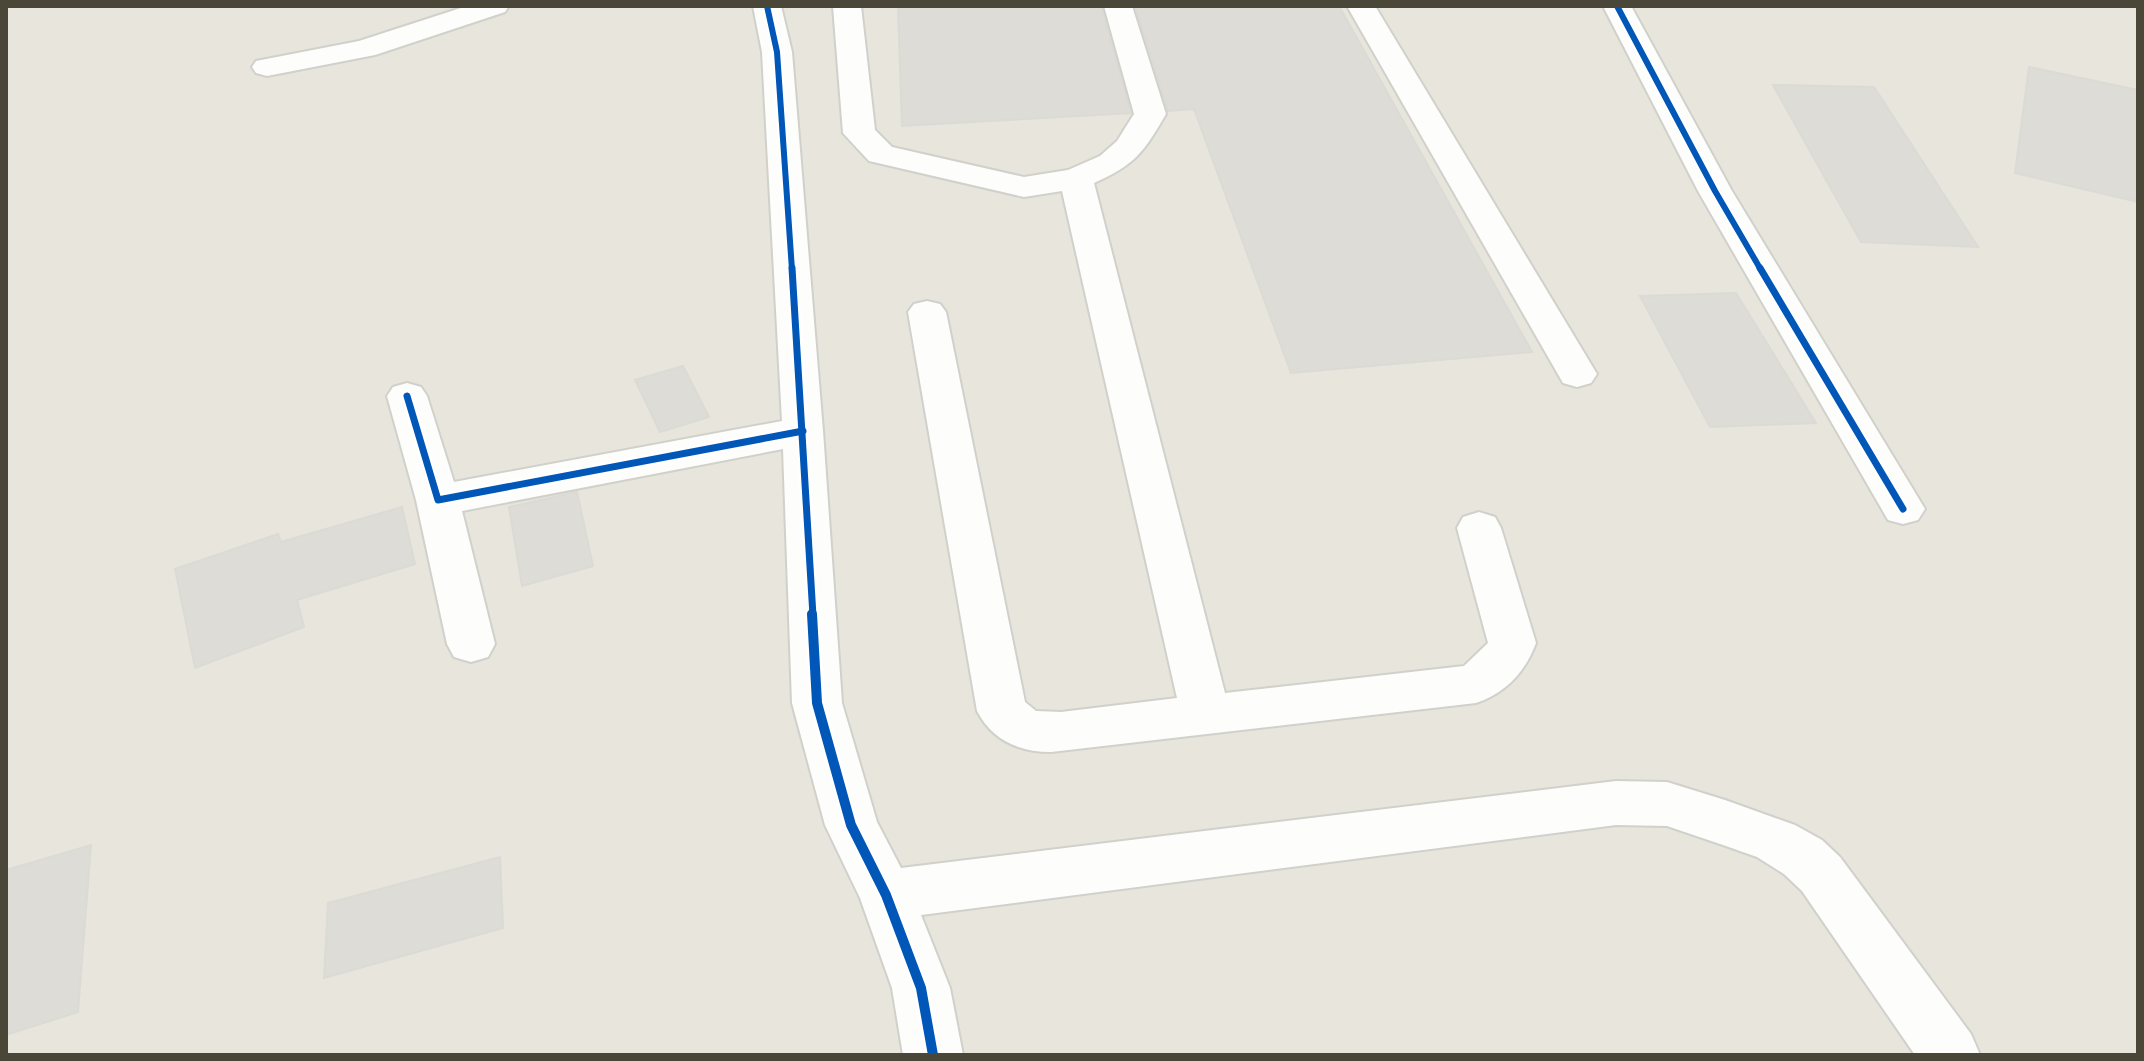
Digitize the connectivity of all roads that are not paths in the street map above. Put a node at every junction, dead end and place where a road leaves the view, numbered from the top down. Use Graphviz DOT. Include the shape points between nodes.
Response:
graph roads {
  1 [pos="495,6"];
  2 [pos="767,6"];
  3 [pos="847,6"];
  4 [pos="1118,6"];
  5 [pos="1361,6"];
  6 [pos="1617,6"];
  7 [pos="267,67"];
  8 [pos="1076,179"];
  9 [pos="927,312"];
  10 [pos="1577,374"];
  11 [pos="407,396"];
  12 [pos="803,431"];
  13 [pos="438,500"];
  14 [pos="1903,509"];
  15 [pos="1479,528"];
  16 [pos="471,644"];
  17 [pos="1206,716"];
  18 [pos="886,895"];
  19 [pos="933,1055"];
  20 [pos="1950,1055"];
  1 -- 7 [label="street" via="365,49"];
  2 -- 12 [label="street" via="777,52"];
  3 -- 8 [label="street" via="859,133 881,154 1024,187"];
  4 -- 8 [label="street" via="1150,114 1130,147 1112,163"];
  5 -- 10 [label="street"];
  6 -- 14 [label="street" via="1715,191"];
  8 -- 17 [label="street"];
  9 -- 17 [label="street" via="1002,711 1016,726 1033,732"];
  11 -- 13 [label="street"];
  12 -- 13 [label="street"];
  12 -- 18 [label="street" via="817,703 851,825"];
  13 -- 16 [label="street"];
  15 -- 17 [label="street" via="1512,643 1506,658 1476,684"];
  18 -- 19 [label="street" via="921,988"];
  18 -- 20 [label="street" via="1616,803 1667,804 1776,841 1803,857 1821,874"];
}
